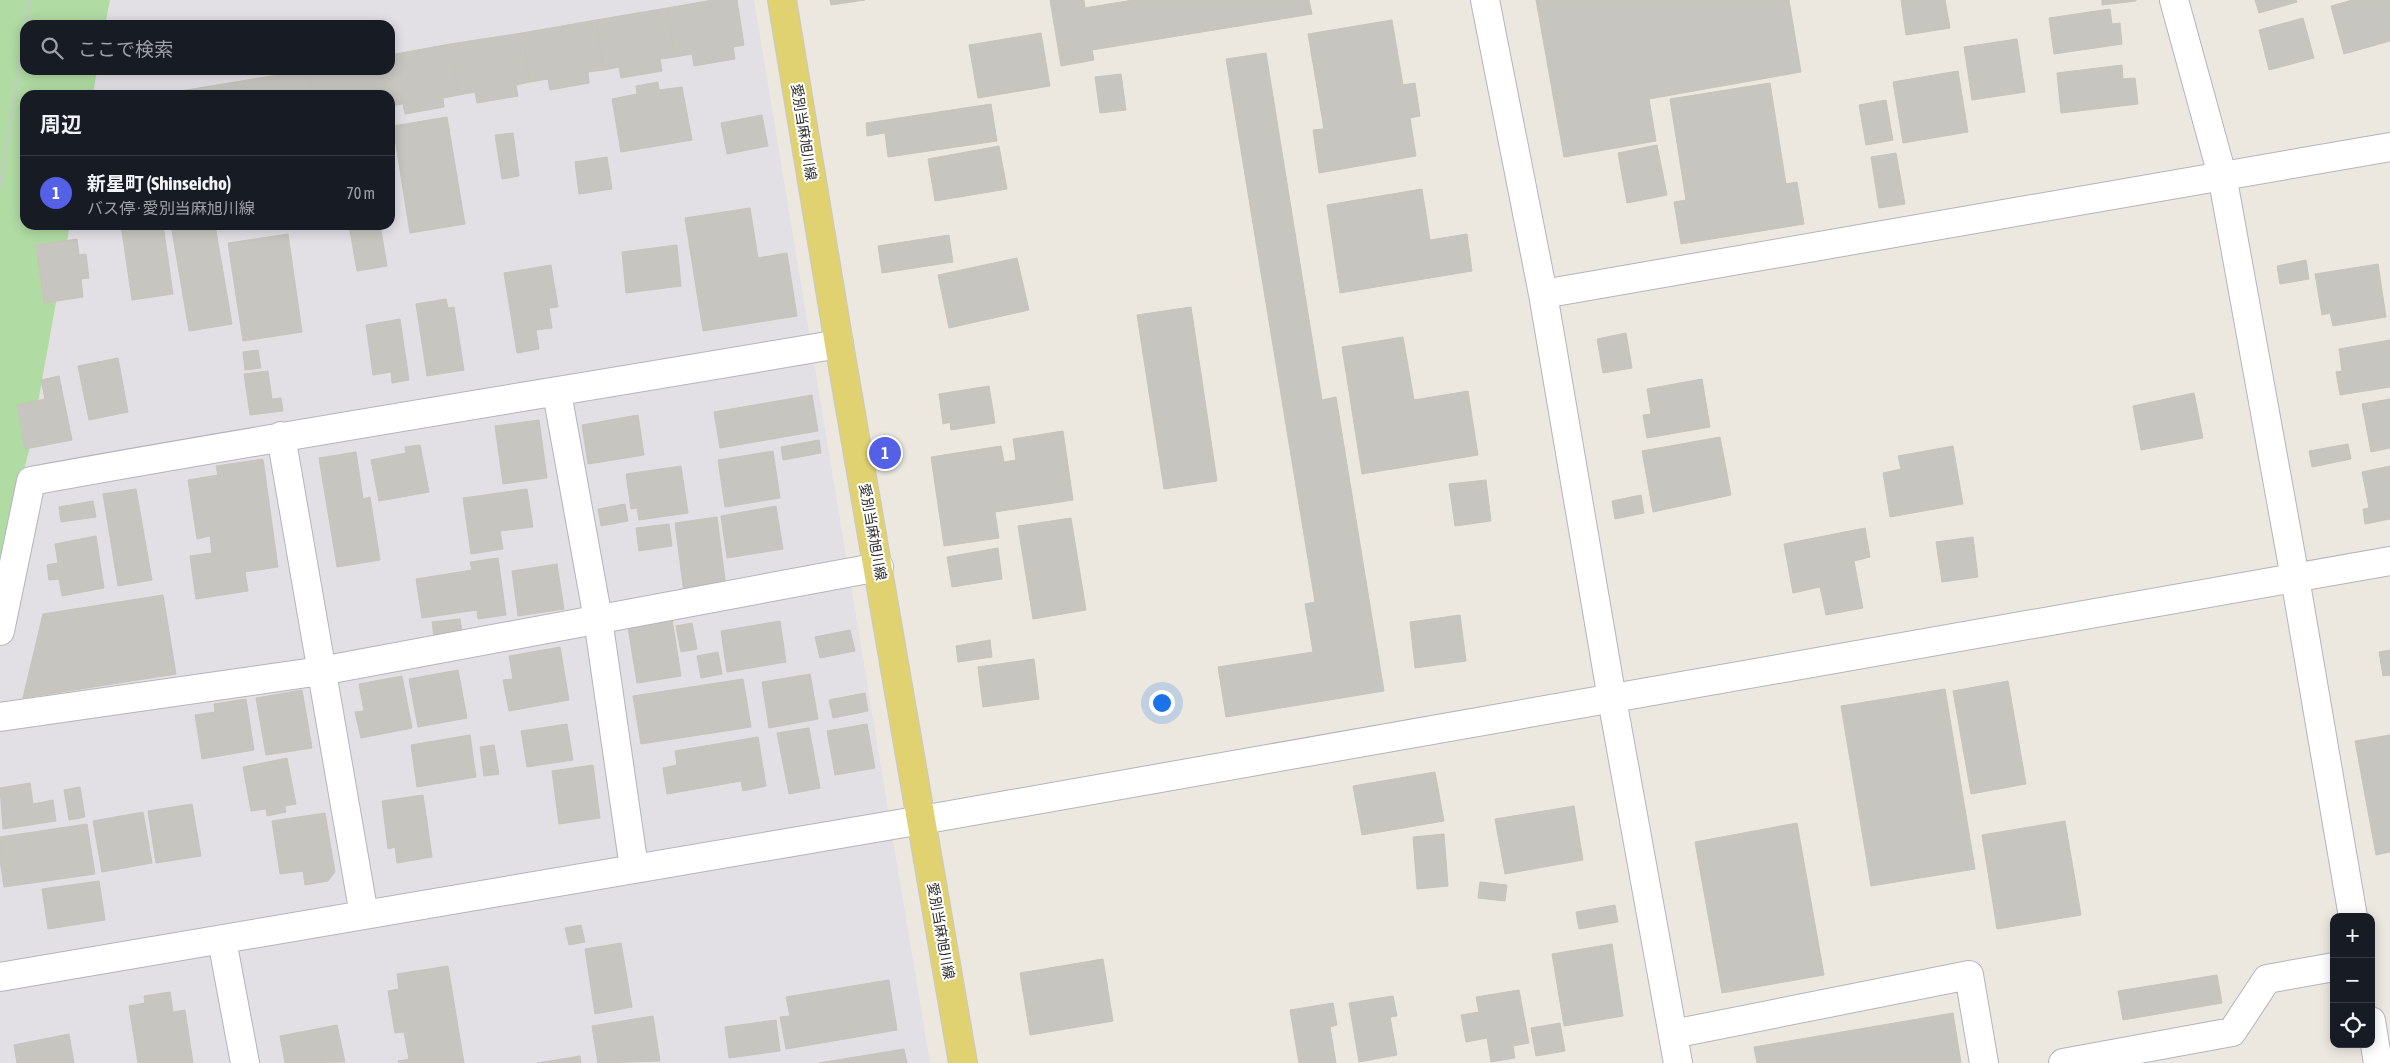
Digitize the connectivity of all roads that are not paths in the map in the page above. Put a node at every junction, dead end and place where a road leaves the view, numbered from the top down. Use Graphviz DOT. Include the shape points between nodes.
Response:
graph roads {
  1 [pos="782,0"];
  2 [pos="1485,0"];
  3 [pos="2174,0"];
  4 [pos="2390,147"];
  5 [pos="2222,175"];
  6 [pos="1543,294"];
  7 [pos="839,344"];
  8 [pos="556,393"];
  9 [pos="281,436"];
  10 [pos="2390,561"];
  11 [pos="879,567"];
  12 [pos="2295,578"];
  13 [pos="598,619"];
  14 [pos="0,631"];
  15 [pos="321,671"];
  16 [pos="1612,699"];
  17 [pos="0,717"];
  18 [pos="922,820"];
  19 [pos="634,868"];
  20 [pos="2352,913"];
  21 [pos="364,915"];
  22 [pos="222,940"];
  23 [pos="2330,968"];
  24 [pos="0,977"];
  25 [pos="1673,1034"];
  26 [pos="2375,1045"];
  27 [pos="245,1063"];
  28 [pos="963,1063"];
  29 [pos="1678,1063"];
  30 [pos="1984,1063"];
  31 [pos="2063,1063"];
  32 [pos="2378,1063"];
  1 -- 7 [label="main road, 愛別当麻旭川線"];
  2 -- 6 [label="street"];
  3 -- 5 [label="street"];
  4 -- 5 [label="street"];
  5 -- 6 [label="street"];
  5 -- 12 [label="street"];
  6 -- 16 [label="street"];
  7 -- 8 [label="street"];
  7 -- 11 [label="main road, 愛別当麻旭川線"];
  8 -- 9 [label="street"];
  8 -- 13 [label="street"];
  9 -- 14 [label="street" via="31,481"];
  9 -- 15 [label="street"];
  10 -- 12 [label="street"];
  11 -- 13 [label="street"];
  11 -- 18 [label="main road, 愛別当麻旭川線"];
  12 -- 16 [label="street"];
  12 -- 20 [label="street"];
  13 -- 15 [label="street"];
  13 -- 19 [label="street"];
  15 -- 17 [label="street"];
  15 -- 21 [label="street"];
  16 -- 18 [label="street"];
  16 -- 25 [label="street"];
  18 -- 19 [label="street"];
  18 -- 28 [label="main road, 愛別当麻旭川線"];
  19 -- 21 [label="street"];
  21 -- 22 [label="street"];
  22 -- 24 [label="street"];
  22 -- 27 [label="street"];
  23 -- 31 [label="street" via="2267,979 2232,1032"];
  25 -- 29 [label="street"];
  25 -- 30 [label="street" via="1970,975"];
  26 -- 32 [label="street"];
}
